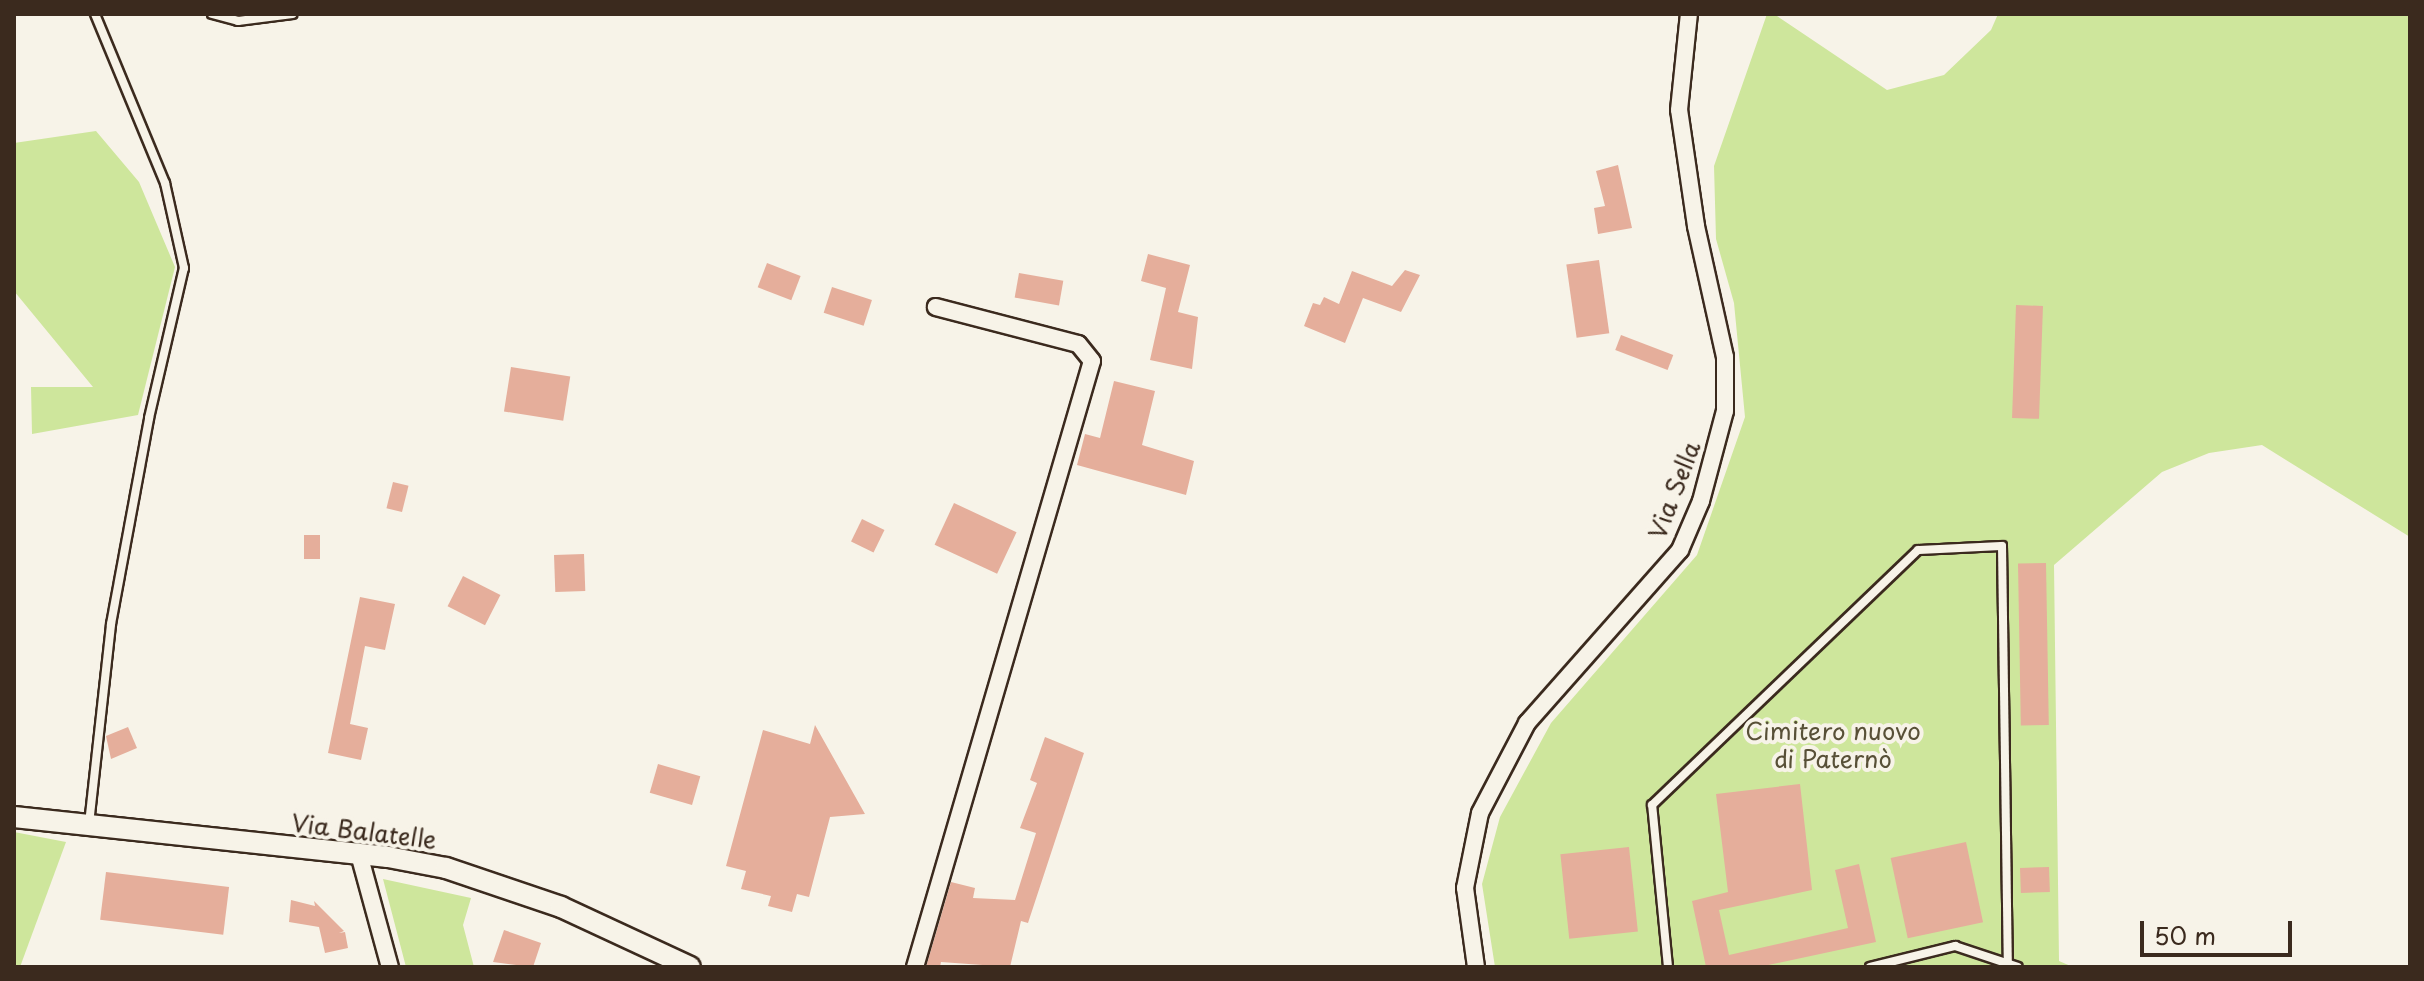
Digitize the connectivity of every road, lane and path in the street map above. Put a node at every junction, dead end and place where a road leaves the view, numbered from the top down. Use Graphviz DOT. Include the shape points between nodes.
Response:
graph roads {
  1 [pos="95,14"];
  2 [pos="212,14"];
  3 [pos="293,14"];
  4 [pos="1689,14"];
  5 [pos="936,307"];
  6 [pos="14,817"];
  7 [pos="89,825"];
  8 [pos="359,854"];
  9 [pos="2008,963"];
  10 [pos="390,967"];
  11 [pos="690,967"];
  12 [pos="915,967"];
  13 [pos="1476,967"];
  14 [pos="1668,967"];
  15 [pos="1870,967"];
  16 [pos="2018,967"];
  1 -- 7 [label="lane" via="165,183 184,268 149,418 111,624"];
  2 -- 3 [label="lane" via="238,21"];
  4 -- 13 [label="street, Via Sella" via="1679,110 1696,226 1725,357 1725,411 1701,501 1680,550 1527,723 1480,813 1465,888"];
  5 -- 12 [label="street" via="1078,344 1092,361"];
  6 -- 7 [label="street, Via Balatelle"];
  7 -- 8 [label="street, Via Balatelle"];
  8 -- 10 [label="street"];
  8 -- 11 [label="street, Via Balatelle" via="502,883"];
  9 -- 14 [label="lane" via="2002,546 1918,550 1652,805"];
  9 -- 15 [label="lane" via="1955,946"];
  9 -- 16 [label="lane"];
}
